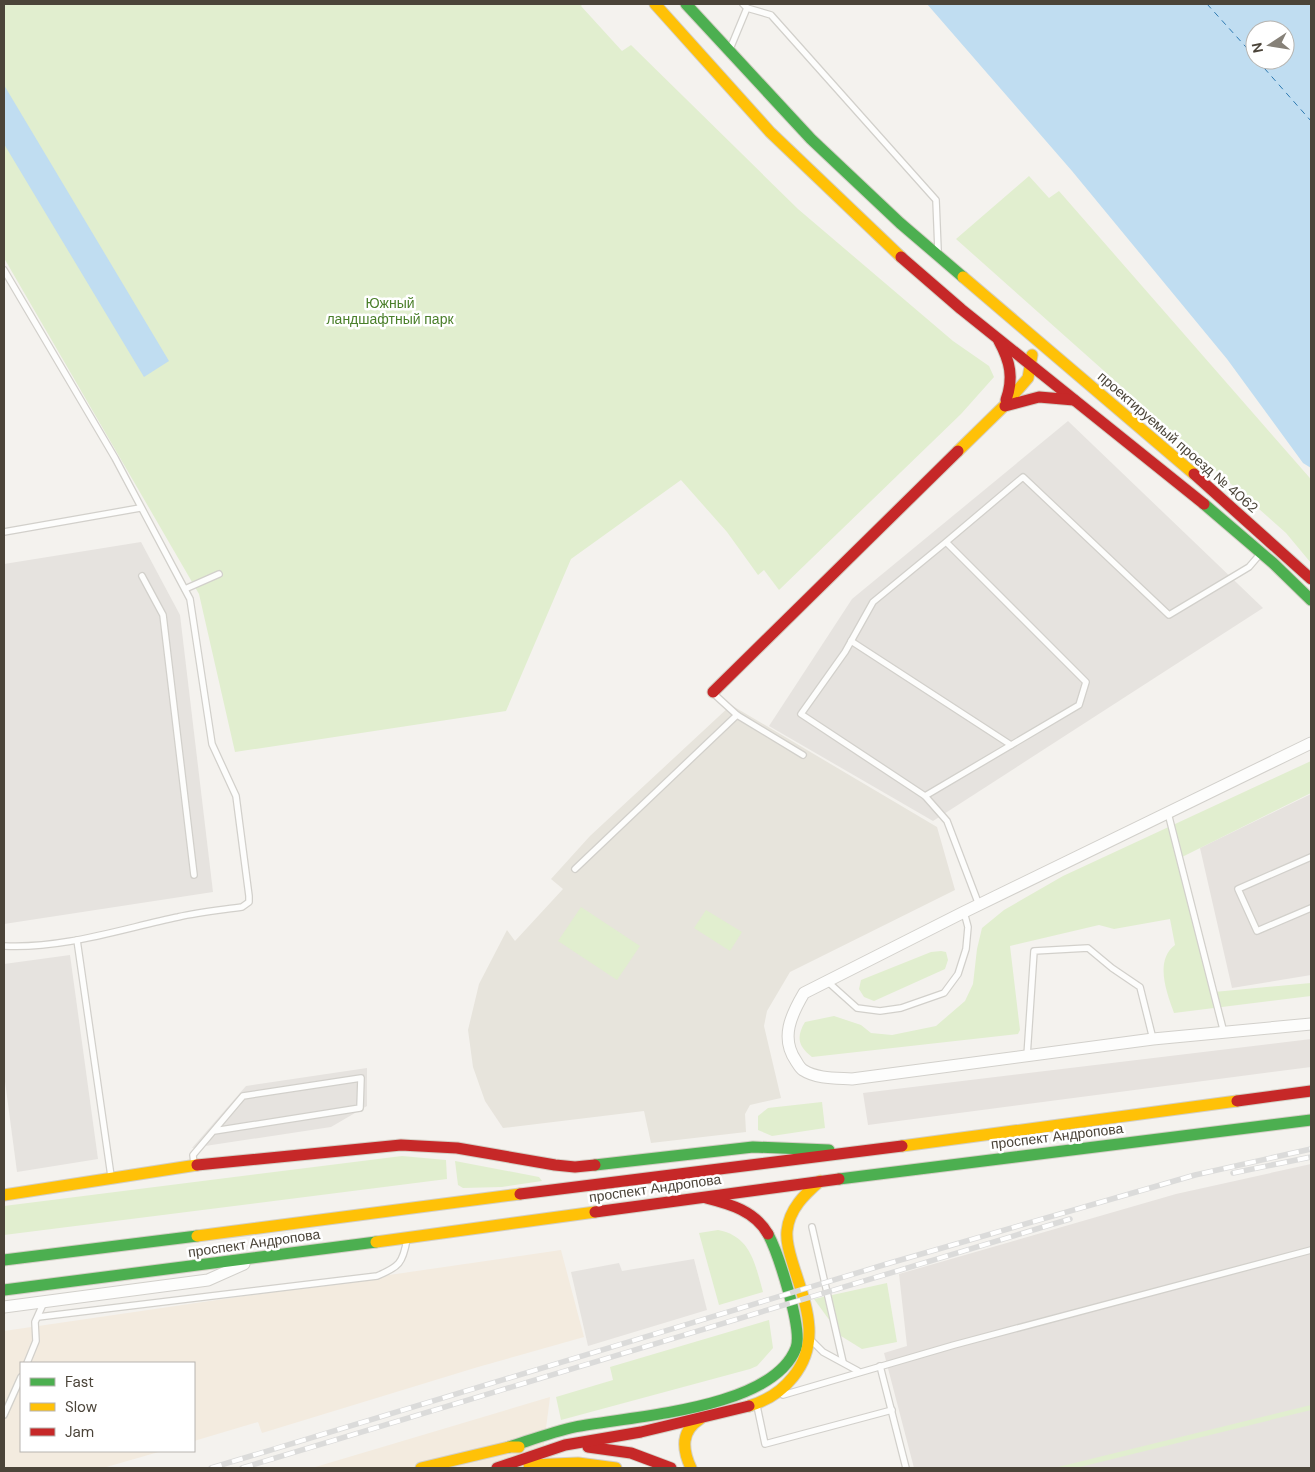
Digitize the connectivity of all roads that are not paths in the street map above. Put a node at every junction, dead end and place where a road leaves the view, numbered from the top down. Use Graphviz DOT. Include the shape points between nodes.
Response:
graph roads {
  1 [pos="655,4"];
  2 [pos="686,4"];
  3 [pos="745,6"];
  4 [pos="729,52"];
  5 [pos="938,257"];
  6 [pos="4,270"];
  7 [pos="1024,329"];
  8 [pos="998,339"];
  9 [pos="1032,364"];
  10 [pos="1077,400"];
  11 [pos="1003,407"];
  12 [pos="140,508"];
  13 [pos="4,532"];
  14 [pos="946,542"];
  15 [pos="1271,542"];
  16 [pos="1261,553"];
  17 [pos="219,574"];
  18 [pos="142,576"];
  19 [pos="1311,579"];
  20 [pos="185,589"];
  21 [pos="1311,600"];
  22 [pos="851,641"];
  23 [pos="713,692"];
  24 [pos="737,715"];
  25 [pos="1311,743"];
  26 [pos="1011,745"];
  27 [pos="803,755"];
  28 [pos="925,796"];
  29 [pos="1168,814"];
  30 [pos="1311,857"];
  31 [pos="575,869"];
  32 [pos="194,875"];
  33 [pos="979,905"];
  34 [pos="1310,911"];
  35 [pos="964,912"];
  36 [pos="77,940"];
  37 [pos="4,946"];
  38 [pos="828,982"];
  39 [pos="1311,1024"];
  40 [pos="1224,1033"];
  41 [pos="1153,1039"];
  42 [pos="1027,1056"];
  43 [pos="1311,1091"];
  44 [pos="1311,1120"];
  45 [pos="214,1131"];
  46 [pos="861,1151"];
  47 [pos="194,1165"];
  48 [pos="111,1178"];
  49 [pos="820,1181"];
  50 [pos="4,1195"];
  51 [pos="701,1196"];
  52 [pos="812,1227"];
  53 [pos="408,1237"];
  54 [pos="1311,1250"];
  55 [pos="258,1258"];
  56 [pos="4,1260"];
  57 [pos="4,1290"];
  58 [pos="44,1301"];
  59 [pos="4,1307"];
  60 [pos="793,1316"];
  61 [pos="38,1317"];
  62 [pos="811,1340"];
  63 [pos="27,1362"];
  64 [pos="843,1362"];
  65 [pos="880,1366"];
  66 [pos="858,1371"];
  67 [pos="20,1379"];
  68 [pos="772,1398"];
  69 [pos="756,1404"];
  70 [pos="892,1410"];
  71 [pos="4,1415"];
  72 [pos="705,1416"];
  73 [pos="639,1419"];
  74 [pos="621,1436"];
  75 [pos="564,1445"];
  76 [pos="509,1447"];
  77 [pos="621,1452"];
  78 [pos="630,1465"];
  79 [pos="421,1468"];
  80 [pos="497,1468"];
  81 [pos="616,1468"];
  82 [pos="672,1468"];
  83 [pos="691,1468"];
  84 [pos="906,1468"];
  1 -- 8 [label="main road" via="794,156 884,242"];
  2 -- 4 [label="main road, проектируемый проезд № 4062"];
  3 -- 4 [label="lane"];
  3 -- 5 [label="lane" via="770,15 936,200"];
  4 -- 5 [label="main road, проектируемый проезд № 4062" via="811,139"];
  5 -- 7 [label="main road, проектируемый проезд № 4062"];
  6 -- 12 [label="lane" via="115,458"];
  7 -- 9 [label="main road" via="1030,343"];
  7 -- 15 [label="main road, проектируемый проезд № 4062"];
  8 -- 9 [label="main road"];
  8 -- 11 [label="main road" via="1012,370 1010,390"];
  9 -- 10 [label="main road"];
  9 -- 11 [label="main road" via="1028,378"];
  10 -- 11 [label="main road" via="1052,395 1027,398"];
  10 -- 16 [label="main road"];
  11 -- 23 [label="main road"];
  12 -- 13 [label="lane"];
  12 -- 20 [label="lane"];
  14 -- 16 [label="lane" via="1023,477 1169,615 1249,567"];
  14 -- 22 [label="lane" via="874,602"];
  14 -- 26 [label="lane" via="1086,682 1079,705"];
  15 -- 16 [label="lane"];
  15 -- 19 [label="main road, проектируемый проезд № 4062"];
  16 -- 21 [label="main road"];
  17 -- 20 [label="lane"];
  18 -- 32 [label="lane" via="163,615"];
  20 -- 36 [label="lane" via="190,600 212,744 236,796 249,902 242,907 178,916"];
  22 -- 26 [label="lane"];
  22 -- 28 [label="lane" via="801,714"];
  23 -- 24 [label="lane"];
  24 -- 27 [label="lane"];
  24 -- 31 [label="lane"];
  25 -- 29 [label="street"];
  26 -- 28 [label="lane"];
  28 -- 33 [label="lane" via="947,821"];
  29 -- 33 [label="street"];
  29 -- 40 [label="lane"];
  30 -- 34 [label="lane" via="1238,889 1257,931"];
  33 -- 35 [label="street"];
  35 -- 38 [label="street"];
  35 -- 38 [label="lane" via="968,927 966,949 958,974 944,993 880,1012 857,1008"];
  36 -- 37 [label="lane" via="25,947"];
  36 -- 48 [label="lane"];
  38 -- 42 [label="street" via="804,993 794,1011 787,1035 789,1051 802,1070 825,1078 852,1079"];
  39 -- 40 [label="street"];
  40 -- 41 [label="street"];
  41 -- 42 [label="street"];
  41 -- 42 [label="lane" via="1140,987 1088,948 1034,951"];
  43 -- 46 [label="main road, проспект Андропова"];
  44 -- 49 [label="main road, проспект Андропова"];
  45 -- 45 [label="lane" via="244,1096 361,1078 360,1108"];
  45 -- 47 [label="lane" via="193,1155"];
  46 -- 47 [label="main road" via="753,1146 575,1167 549,1166 498,1154 418,1144"];
  46 -- 56 [label="main road, проспект Андропова"];
  47 -- 48 [label="main road"];
  48 -- 50 [label="main road"];
  49 -- 51 [label="main road, проспект Андропова"];
  49 -- 62 [label="main road" via="796,1202 786,1231"];
  51 -- 53 [label="main road, проспект Андропова"];
  51 -- 60 [label="main road" via="734,1204 760,1221 777,1253"];
  52 -- 64 [label="lane"];
  53 -- 55 [label="main road, проспект Андропова"];
  53 -- 61 [label="lane" via="398,1266 377,1276"];
  54 -- 65 [label="lane"];
  55 -- 57 [label="main road, проспект Андропова"];
  55 -- 58 [label="street" via="208,1280"];
  58 -- 59 [label="street"];
  58 -- 61 [label="lane"];
  60 -- 62 [label="lane"];
  60 -- 73 [label="main road" via="798,1335 796,1348 791,1361 769,1382 740,1394"];
  61 -- 63 [label="lane" via="35,1322 36,1341"];
  62 -- 64 [label="lane" via="823,1352"];
  62 -- 68 [label="main road" via="790,1382"];
  64 -- 66 [label="lane"];
  65 -- 66 [label="lane"];
  65 -- 70 [label="lane"];
  66 -- 68 [label="lane"];
  67 -- 71 [label="lane"];
  68 -- 69 [label="main road"];
  69 -- 70 [label="lane" via="765,1444"];
  69 -- 72 [label="main road"];
  70 -- 84 [label="lane"];
  72 -- 74 [label="main road"];
  72 -- 83 [label="main road" via="692,1423 684,1434 685,1457"];
  73 -- 74 [label="main road"];
  73 -- 76 [label="main road" via="580,1426"];
  74 -- 75 [label="main road"];
  74 -- 77 [label="main road"];
  75 -- 76 [label="main road"];
  75 -- 77 [label="main road"];
  75 -- 80 [label="main road"];
  76 -- 79 [label="main road"];
  77 -- 78 [label="main road"];
  77 -- 82 [label="main road"];
  80 -- 81 [label="main road" via="550,1462"];
}
